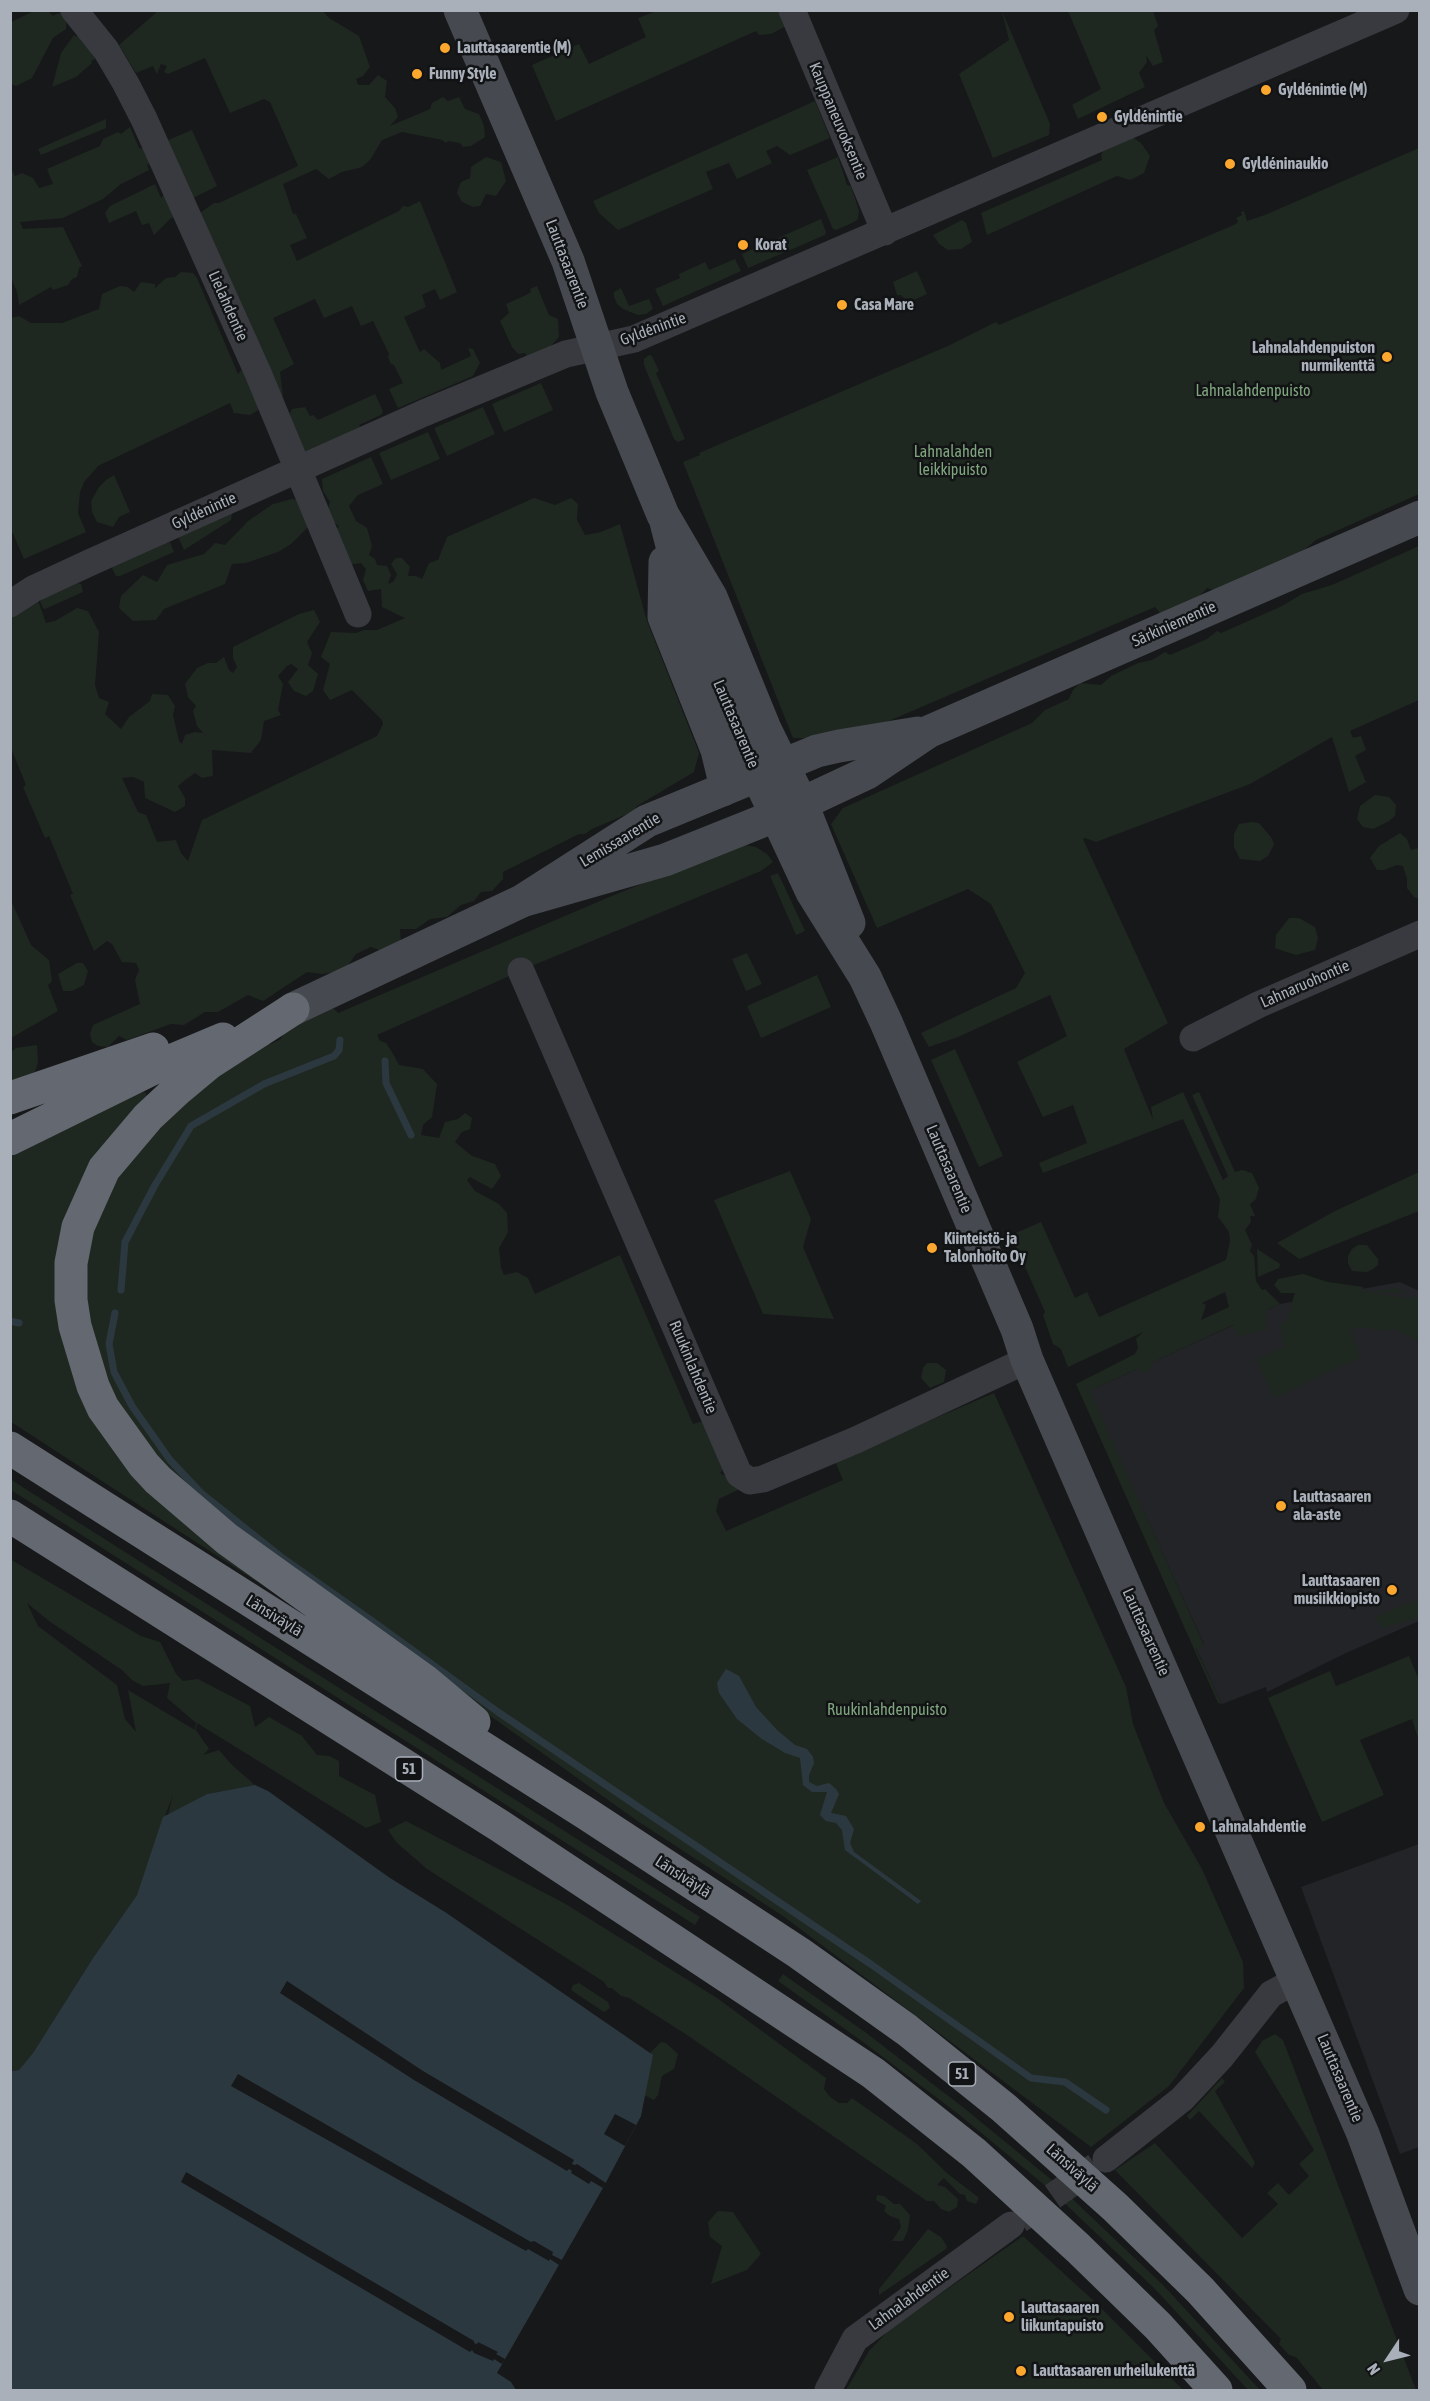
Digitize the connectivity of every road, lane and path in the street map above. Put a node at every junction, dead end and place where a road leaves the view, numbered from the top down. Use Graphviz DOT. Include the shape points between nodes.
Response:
graph roads {
  1 [pos="74,10"];
  2 [pos="460,10"];
  3 [pos="792,10"];
  4 [pos="1396,10"];
  5 [pos="885,232"];
  6 [pos="597,347"];
  7 [pos="297,469"];
  8 [pos="1419,516"];
  9 [pos="666,522"];
  10 [pos="10,604"];
  11 [pos="358,614"];
  12 [pos="928,732"];
  13 [pos="770,770"];
  14 [pos="723,790"];
  15 [pos="789,810"];
  16 [pos="522,901"];
  17 [pos="1419,934"];
  18 [pos="521,971"];
  19 [pos="293,1009"];
  20 [pos="1193,1038"];
  21 [pos="10,1098"];
  22 [pos="10,1140"];
  23 [pos="1027,1360"];
  24 [pos="10,1448"];
  25 [pos="10,1516"];
  26 [pos="587,1814"];
  27 [pos="1297,1980"];
  28 [pos="1106,2159"];
  29 [pos="1011,2226"];
  30 [pos="1419,2289"];
  31 [pos="828,2391"];
  32 [pos="1216,2391"];
  33 [pos="1290,2391"];
  1 -- 7 [label="street, Lielahdentie" via="106,50 144,119"];
  2 -- 6 [label="main road, Lauttasaarentie" via="568,261"];
  3 -- 5 [label="street, Kauppaneuvoksentie"];
  4 -- 5 [label="street, Gyldénintie"];
  5 -- 6 [label="street, Gyldénintie" via="634,339"];
  6 -- 7 [label="street, Gyldénintie" via="566,354"];
  6 -- 9 [label="main road, Lauttasaarentie"];
  7 -- 10 [label="street, Gyldénintie" via="61,576"];
  7 -- 11 [label="street, Lielahdentie"];
  8 -- 12 [label="main road, Särkiniementie"];
  9 -- 13 [label="main road, Lauttasaarentie" via="688,607"];
  9 -- 14 [label="main road, Lauttasaarentie" via="664,617 717,750"];
  12 -- 13 [label="main road, Särkiniementie" via="839,746"];
  12 -- 15 [label="main road, Särkiniementie" via="867,773"];
  13 -- 14 [label="main road, Lemissaarentie"];
  13 -- 15 [label="main road, Lauttasaarentie"];
  14 -- 16 [label="main road, Lemissaarentie" via="647,821"];
  15 -- 16 [label="main road, Lemissaarentie" via="665,860"];
  15 -- 23 [label="main road, Lauttasaarentie" via="812,892 866,979"];
  16 -- 19 [label="main road, Lemissaarentie"];
  17 -- 20 [label="street, Lahnaruohontie"];
  18 -- 23 [label="street, Ruukinlahdentie" via="739,1474 750,1481 763,1479"];
  19 -- 21 [label="highway" via="216,1027"];
  19 -- 22 [label="highway" via="154,1068"];
  19 -- 26 [label="highway" via="208,1064 178,1089 148,1117 104,1169 78,1227 71,1263 75,1326 93,1386 103,1408 144,1465 197,1515 425,1682"];
  23 -- 27 [label="main road, Lauttasaarentie"];
  24 -- 26 [label="highway, Länsiväylä / 51"];
  25 -- 32 [label="highway, 51" via="500,1826 873,2073 974,2153 1078,2248 1158,2326"];
  26 -- 33 [label="highway, Länsiväylä / 51" via="808,1959 907,2030 1005,2108 1200,2290"];
  27 -- 28 [label="street" via="1271,1994 1182,2099"];
  27 -- 30 [label="main road, Lauttasaarentie" via="1363,2134"];
  29 -- 31 [label="street, Lahnalahdentie" via="855,2339"];
}
